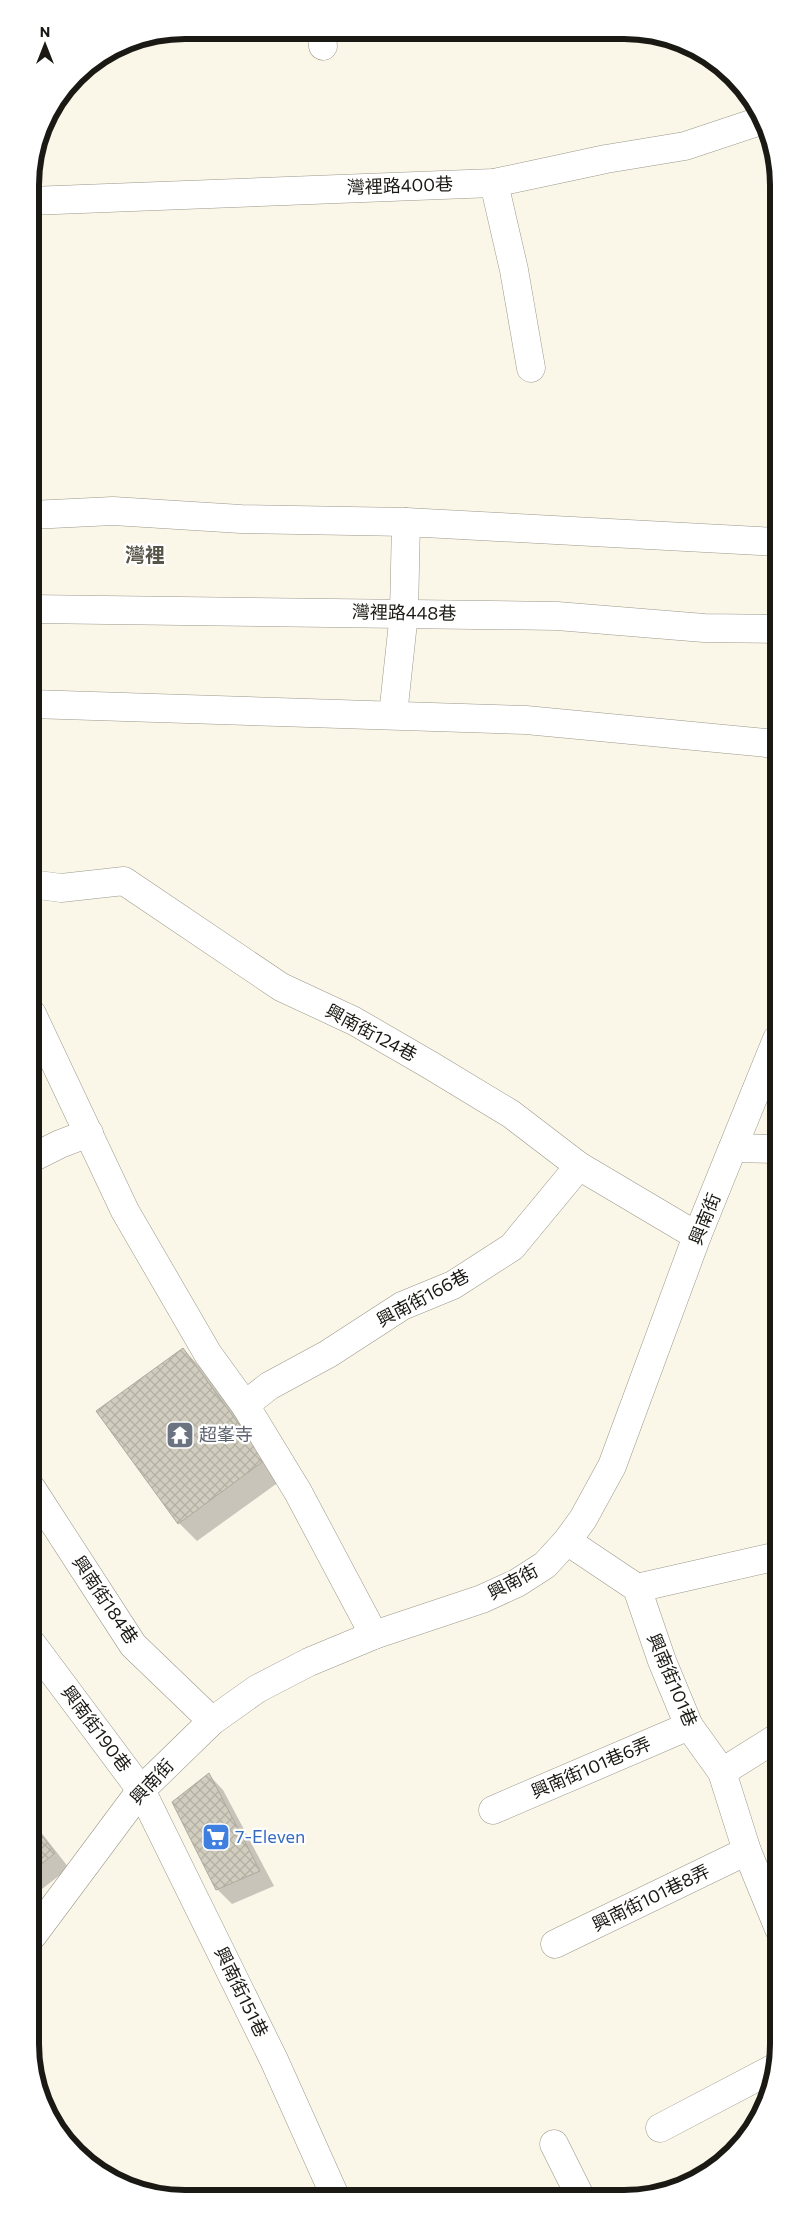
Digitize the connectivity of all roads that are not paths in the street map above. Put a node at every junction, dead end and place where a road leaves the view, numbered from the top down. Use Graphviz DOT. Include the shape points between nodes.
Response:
graph roads {
  1 [pos="756,122"];
  2 [pos="494,183"];
  3 [pos="39,201"];
  4 [pos="531,368"];
  5 [pos="39,515"];
  6 [pos="406,522"];
  7 [pos="770,542"];
  8 [pos="39,609"];
  9 [pos="404,613"];
  10 [pos="770,629"];
  11 [pos="39,704"];
  12 [pos="393,716"];
  13 [pos="770,743"];
  14 [pos="39,885"];
  15 [pos="39,1029"];
  16 [pos="770,1056"];
  17 [pos="89,1133"];
  18 [pos="732,1148"];
  19 [pos="770,1149"];
  20 [pos="39,1154"];
  21 [pos="579,1166"];
  22 [pos="697,1236"];
  23 [pos="244,1405"];
  24 [pos="39,1500"];
  25 [pos="567,1541"];
  26 [pos="770,1558"];
  27 [pos="637,1588"];
  28 [pos="374,1634"];
  29 [pos="39,1653"];
  30 [pos="212,1721"];
  31 [pos="689,1726"];
  32 [pos="770,1742"];
  33 [pos="722,1772"];
  34 [pos="141,1790"];
  35 [pos="493,1810"];
  36 [pos="747,1851"];
  37 [pos="770,1909"];
  38 [pos="39,1927"];
  39 [pos="555,1944"];
  40 [pos="767,2072"];
  41 [pos="660,2128"];
  42 [pos="554,2144"];
  43 [pos="333,2190"];
  44 [pos="577,2190"];
  1 -- 2 [label="street, 灣裡路400巷" via="685,146"];
  2 -- 3 [label="street, 灣裡路400巷"];
  2 -- 4 [label="street" via="514,270"];
  5 -- 6 [label="street" via="114,511 241,519"];
  6 -- 7 [label="street"];
  6 -- 9 [label="street"];
  8 -- 9 [label="street, 灣裡路448巷"];
  9 -- 10 [label="street, 灣裡路448巷" via="557,616 704,628"];
  9 -- 12 [label="street"];
  11 -- 12 [label="street"];
  12 -- 13 [label="street" via="526,720"];
  14 -- 21 [label="street, 興南街124巷" via="61,888 124,880 281,987 354,1022 511,1114"];
  15 -- 17 [label="street"];
  16 -- 18 [label="street, 興南街"];
  17 -- 20 [label="street"];
  17 -- 23 [label="street" via="125,1211 208,1354"];
  18 -- 19 [label="street"];
  18 -- 22 [label="street, 興南街"];
  21 -- 22 [label="street, 興南街124巷"];
  21 -- 23 [label="street, 興南街166巷" via="512,1247 453,1285 402,1306 328,1354 269,1386"];
  22 -- 25 [label="street, 興南街" via="612,1466"];
  23 -- 28 [label="street" via="298,1492"];
  24 -- 30 [label="street, 興南街184巷" via="133,1645"];
  25 -- 27 [label="street"];
  25 -- 28 [label="street, 興南街" via="545,1565 517,1583 482,1599"];
  26 -- 27 [label="street"];
  27 -- 31 [label="street, 興南街101巷"];
  28 -- 30 [label="street, 興南街" via="257,1689"];
  29 -- 34 [label="street, 興南街190巷"];
  30 -- 34 [label="street, 興南街"];
  31 -- 33 [label="street, 興南街101巷"];
  31 -- 35 [label="street, 興南街101巷6弄"];
  32 -- 33 [label="street"];
  33 -- 36 [label="street, 興南街101巷"];
  34 -- 38 [label="street, 興南街"];
  34 -- 43 [label="street, 興南街151巷" via="274,2060"];
  36 -- 37 [label="street, 興南街101巷"];
  36 -- 39 [label="street, 興南街101巷8弄"];
  40 -- 41 [label="street"];
  42 -- 44 [label="street"];
}
